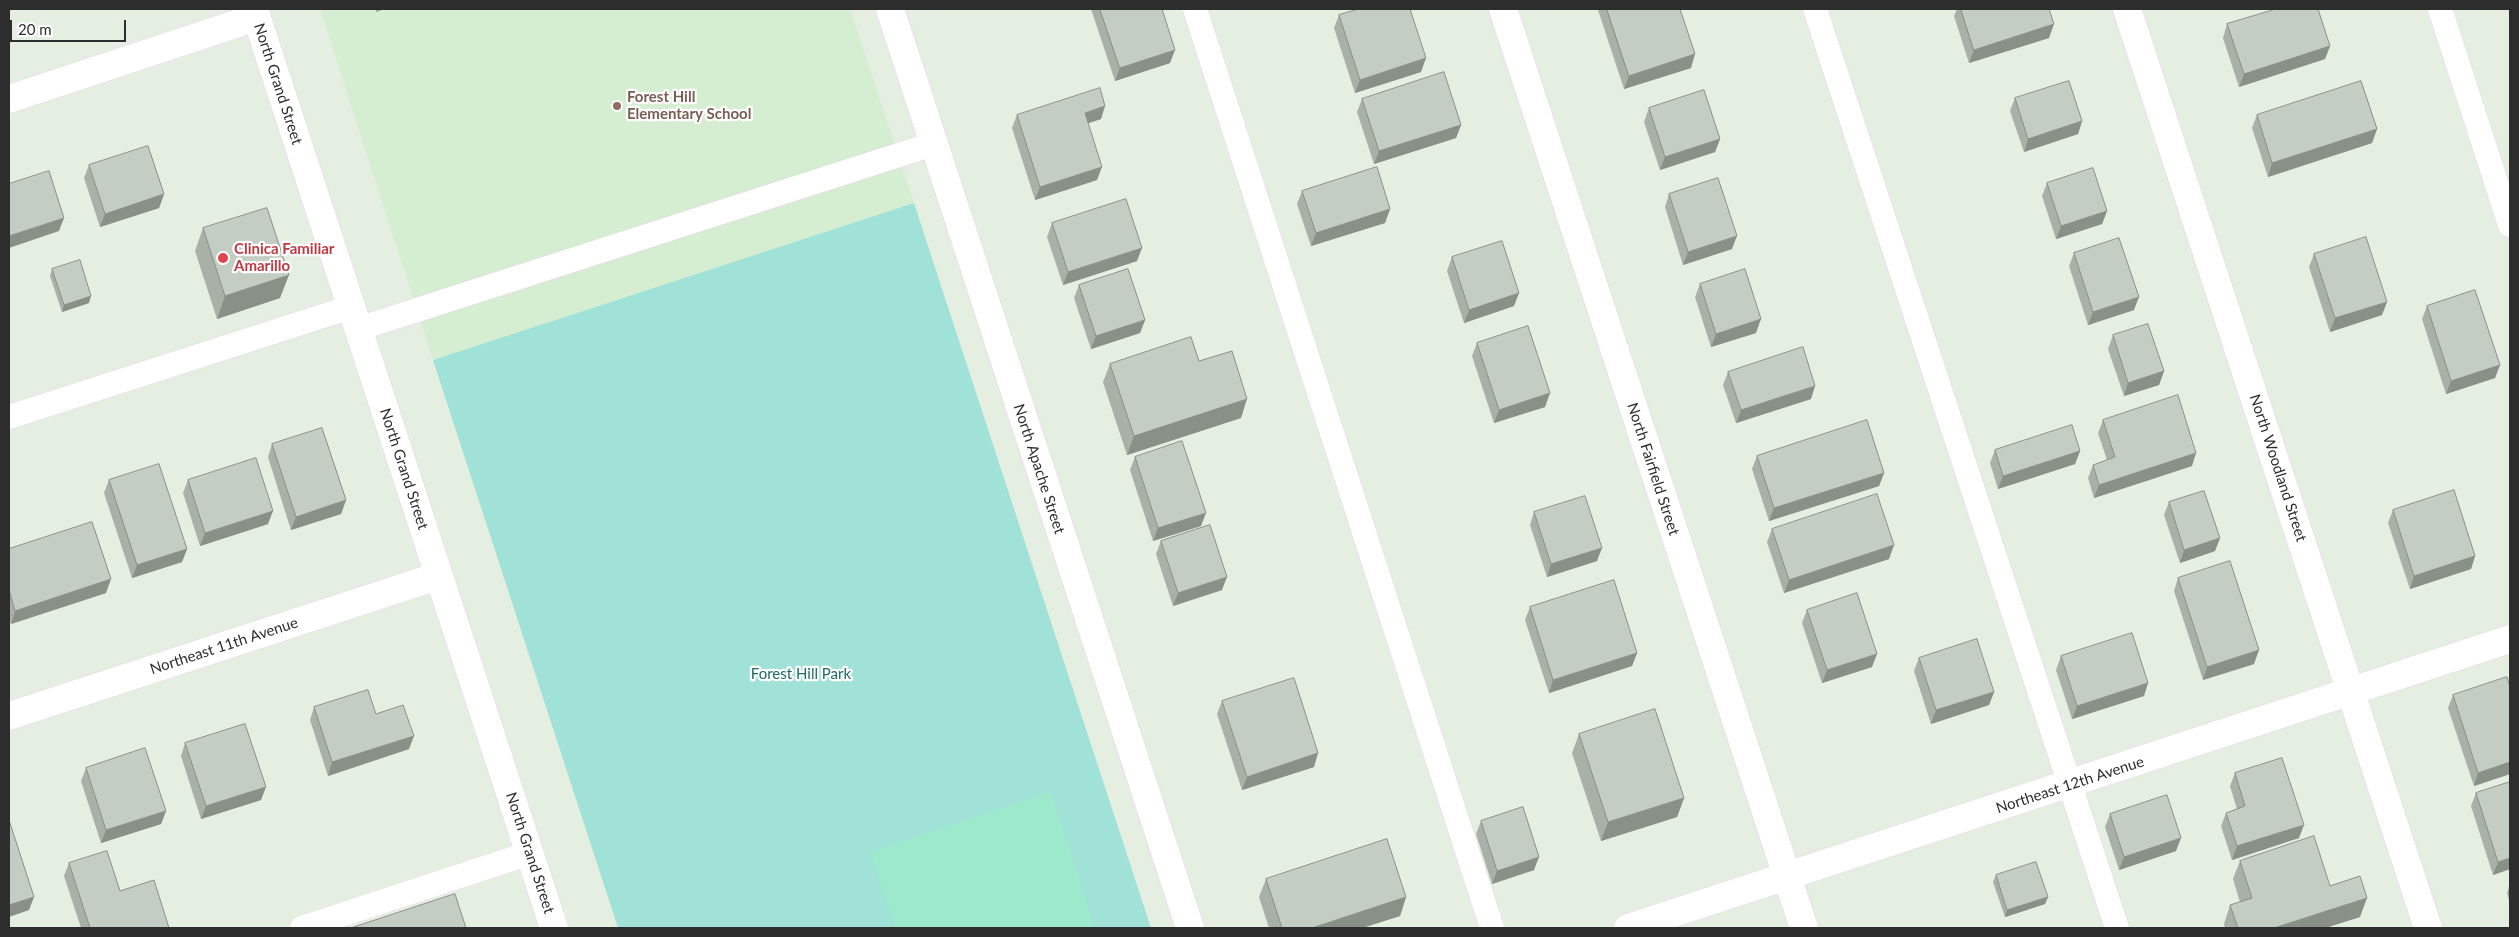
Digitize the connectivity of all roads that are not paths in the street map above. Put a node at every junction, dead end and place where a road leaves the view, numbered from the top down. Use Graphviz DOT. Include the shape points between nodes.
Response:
graph roads {
  1 [pos="890,9"];
  2 [pos="1195,9"];
  3 [pos="1503,9"];
  4 [pos="1815,9"];
  5 [pos="2127,9"];
  6 [pos="2440,9"];
  7 [pos="256,13"];
  8 [pos="9,99"];
  9 [pos="933,144"];
  10 [pos="2510,225"];
  11 [pos="354,318"];
  12 [pos="9,417"];
  13 [pos="438,576"];
  14 [pos="2510,640"];
  15 [pos="2351,692"];
  16 [pos="9,716"];
  17 [pos="2070,786"];
  18 [pos="530,853"];
  19 [pos="1786,875"];
  20 [pos="302,928"];
  21 [pos="554,928"];
  22 [pos="1190,928"];
  23 [pos="1492,928"];
  24 [pos="1628,928"];
  25 [pos="1804,928"];
  26 [pos="2117,928"];
  27 [pos="2428,928"];
  1 -- 9 [label="street, North Apache Street"];
  2 -- 23 [label="lane"];
  3 -- 19 [label="street, North Fairfield Street"];
  4 -- 17 [label="lane"];
  5 -- 15 [label="street, North Woodland Street"];
  6 -- 10 [label="lane"];
  7 -- 8 [label="street"];
  7 -- 11 [label="street, North Grand Street"];
  9 -- 11 [label="lane"];
  9 -- 22 [label="street, North Apache Street"];
  11 -- 12 [label="lane"];
  11 -- 13 [label="street, North Grand Street"];
  13 -- 16 [label="street, Northeast 11th Avenue"];
  13 -- 18 [label="street, North Grand Street"];
  14 -- 15 [label="street, Northeast 12th Avenue"];
  15 -- 17 [label="street, Northeast 12th Avenue"];
  15 -- 27 [label="street, North Woodland Street"];
  17 -- 19 [label="street, Northeast 12th Avenue"];
  17 -- 26 [label="lane"];
  18 -- 20 [label="lane"];
  18 -- 21 [label="street, North Grand Street"];
  19 -- 24 [label="street, Northeast 12th Avenue"];
  19 -- 25 [label="street, North Fairfield Street"];
}
